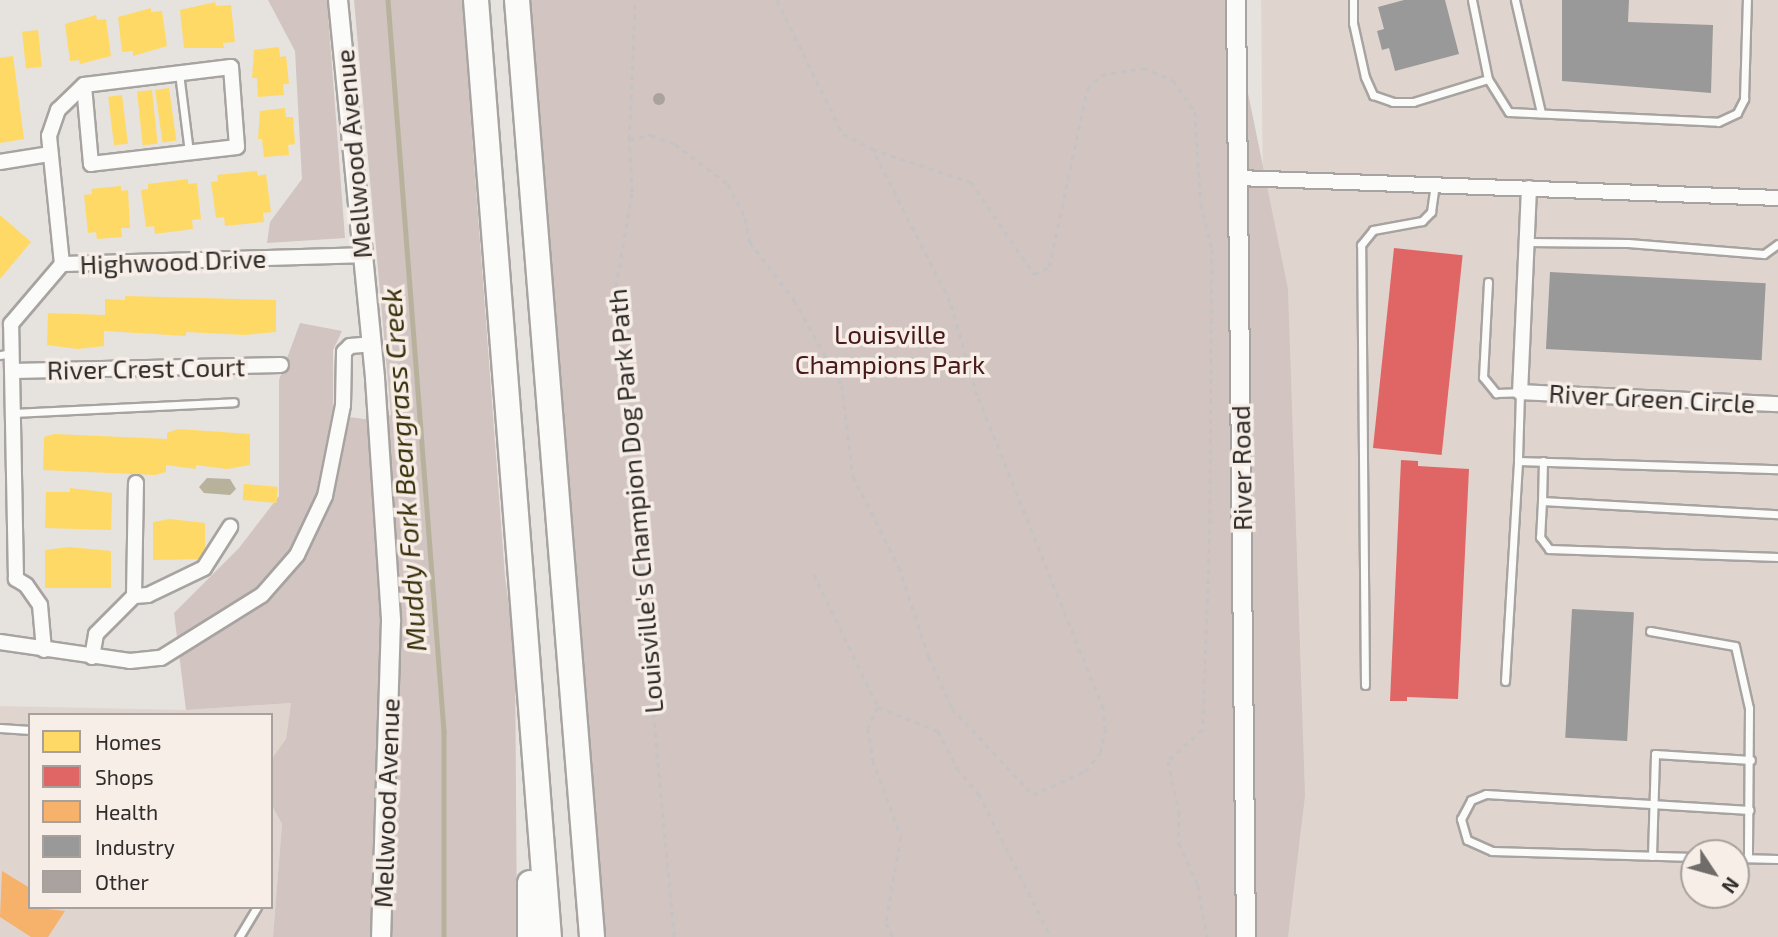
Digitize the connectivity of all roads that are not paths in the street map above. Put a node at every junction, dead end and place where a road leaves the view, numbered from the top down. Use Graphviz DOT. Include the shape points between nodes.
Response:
graph roads {
  1 [pos="338,0"];
  2 [pos="476,0"];
  3 [pos="517,0"];
  4 [pos="1236,0"];
  5 [pos="1353,0"];
  6 [pos="1472,0"];
  7 [pos="1515,0"];
  8 [pos="1747,0"];
  9 [pos="179,73"];
  10 [pos="1488,79"];
  11 [pos="84,85"];
  12 [pos="1541,113"];
  13 [pos="189,152"];
  14 [pos="50,154"];
  15 [pos="0,162"];
  16 [pos="1238,178"];
  17 [pos="1435,184"];
  18 [pos="1529,188"];
  19 [pos="1778,198"];
  20 [pos="1527,242"];
  21 [pos="1778,244"];
  22 [pos="362,255"];
  23 [pos="62,264"];
  24 [pos="1488,282"];
  25 [pos="371,344"];
  26 [pos="6,354"];
  27 [pos="281,365"];
  28 [pos="12,371"];
  29 [pos="1520,392"];
  30 [pos="234,402"];
  31 [pos="1778,404"];
  32 [pos="12,413"];
  33 [pos="1518,461"];
  34 [pos="1543,461"];
  35 [pos="1778,469"];
  36 [pos="136,484"];
  37 [pos="1542,501"];
  38 [pos="1778,514"];
  39 [pos="230,527"];
  40 [pos="1778,557"];
  41 [pos="134,596"];
  42 [pos="1650,631"];
  43 [pos="0,642"];
  44 [pos="44,650"];
  45 [pos="92,657"];
  46 [pos="1505,681"];
  47 [pos="1365,685"];
  48 [pos="0,728"];
  49 [pos="28,730"];
  50 [pos="581,754"];
  51 [pos="1751,760"];
  52 [pos="1653,802"];
  53 [pos="540,806"];
  54 [pos="1749,810"];
  55 [pos="1748,839"];
  56 [pos="1651,856"];
  57 [pos="1680,857"];
  58 [pos="1750,858"];
  59 [pos="1778,859"];
  60 [pos="256,909"];
  61 [pos="239,937"];
  62 [pos="381,937"];
  63 [pos="530,937"];
  64 [pos="549,937"];
  65 [pos="592,937"];
  66 [pos="600,937"];
  67 [pos="1246,937"];
  1 -- 22 [label="street, Mellwood Avenue"];
  2 -- 53 [label="highway"];
  3 -- 50 [label="highway"];
  4 -- 16 [label="street, River Road"];
  5 -- 10 [label="lane" via="1353,23 1373,95 1413,102"];
  6 -- 10 [label="lane"];
  7 -- 12 [label="lane"];
  8 -- 12 [label="lane" via="1749,47 1744,99 1737,113 1718,122"];
  9 -- 11 [label="street"];
  9 -- 13 [label="lane"];
  9 -- 13 [label="street" via="231,67 237,147"];
  10 -- 12 [label="lane" via="1509,113"];
  11 -- 13 [label="street" via="91,164"];
  11 -- 14 [label="street, Highwood Drive" via="51,122"];
  14 -- 15 [label="street"];
  14 -- 23 [label="street, Highwood Drive"];
  16 -- 17 [label="street"];
  16 -- 67 [label="street, River Road"];
  17 -- 18 [label="street"];
  17 -- 47 [label="lane" via="1431,212 1422,222 1373,230 1361,245"];
  18 -- 19 [label="street"];
  18 -- 20 [label="street, River Green Circle"];
  20 -- 21 [label="lane" via="1628,243 1764,254"];
  20 -- 29 [label="street, River Green Circle"];
  22 -- 23 [label="street, Highwood Drive"];
  22 -- 25 [label="street, Mellwood Avenue"];
  23 -- 26 [label="street" via="11,324"];
  24 -- 29 [label="lane" via="1483,377 1496,393"];
  25 -- 45 [label="street" via="350,346 344,352 343,405 325,496 297,555 279,579 244,608 170,655 142,661"];
  25 -- 62 [label="street, Mellwood Avenue" via="391,621"];
  26 -- 28 [label="street"];
  27 -- 28 [label="street, River Crest Court"];
  28 -- 32 [label="street"];
  29 -- 31 [label="street, River Green Circle"];
  29 -- 33 [label="lane"];
  30 -- 32 [label="lane"];
  32 -- 44 [label="street" via="16,579 40,605"];
  33 -- 34 [label="lane"];
  33 -- 46 [label="lane"];
  34 -- 35 [label="lane"];
  34 -- 37 [label="lane"];
  36 -- 41 [label="street"];
  37 -- 38 [label="lane"];
  37 -- 40 [label="lane" via="1540,537 1549,549"];
  39 -- 41 [label="street" via="204,568"];
  41 -- 45 [label="street" via="96,634"];
  42 -- 51 [label="lane" via="1735,646 1749,708"];
  43 -- 44 [label="street"];
  44 -- 45 [label="street"];
  48 -- 49 [label="lane"];
  50 -- 65 [label="highway"];
  50 -- 66 [label="highway"];
  51 -- 52 [label="lane" via="1655,754"];
  51 -- 54 [label="lane"];
  52 -- 54 [label="lane"];
  52 -- 56 [label="lane"];
  52 -- 56 [label="lane" via="1486,794 1471,800 1461,819 1467,840 1492,851"];
  53 -- 63 [label="highway" via="530,877"];
  53 -- 64 [label="highway"];
  54 -- 55 [label="lane"];
  56 -- 57 [label="lane"];
  58 -- 59 [label="lane"];
  60 -- 61 [label="lane"];
}
